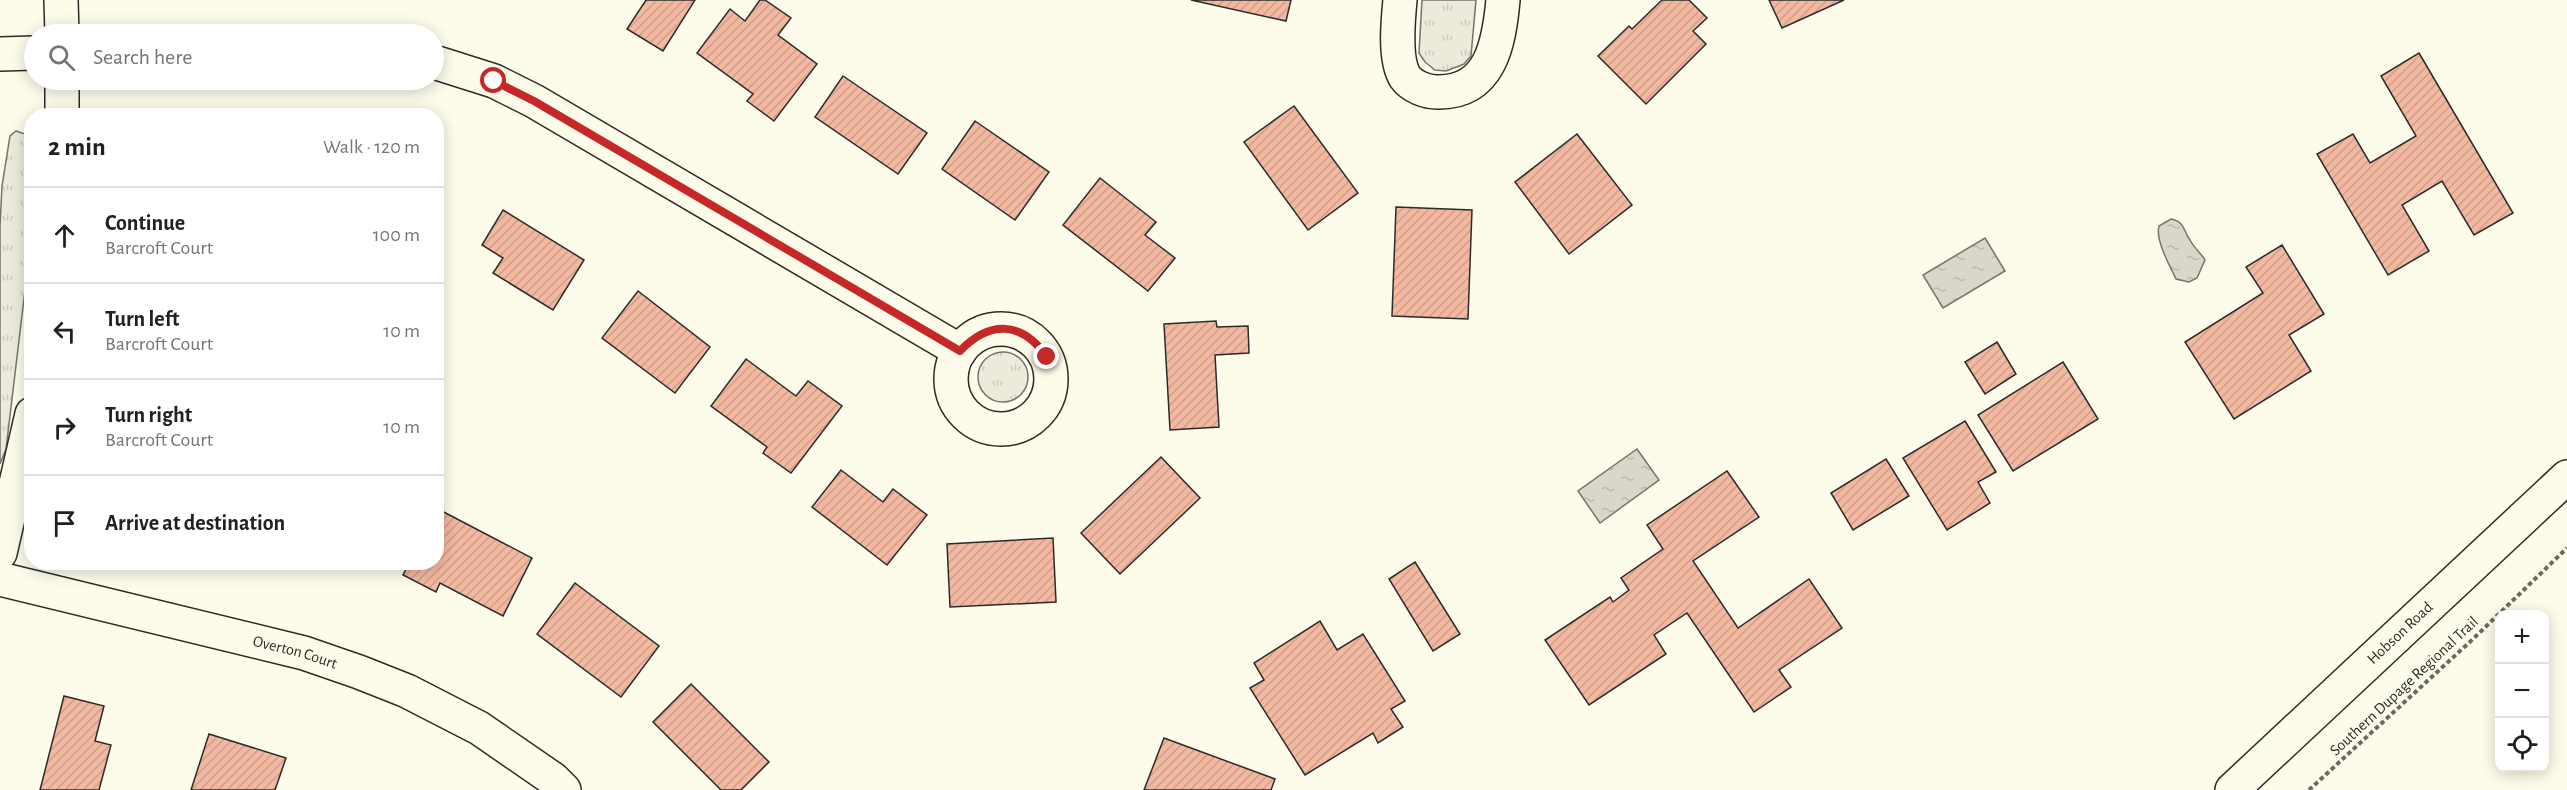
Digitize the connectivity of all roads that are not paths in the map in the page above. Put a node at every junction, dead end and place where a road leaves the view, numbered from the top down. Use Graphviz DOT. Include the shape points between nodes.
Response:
graph roads {
  1 [pos="61,0"];
  2 [pos="1400,0"];
  3 [pos="1503,0"];
  4 [pos="62,24"];
  5 [pos="24,53"];
  6 [pos="0,54"];
  7 [pos="444,65"];
  8 [pos="62,90"];
  9 [pos="62,108"];
  10 [pos="960,351"];
  11 [pos="24,449"];
  12 [pos="2567,477"];
  13 [pos="0,553"];
  14 [pos="0,579"];
  15 [pos="564,790"];
  16 [pos="2232,790"];
  1 -- 4 [label="street"];
  2 -- 3 [label="street" via="1397,45 1406,77 1425,92 1471,86 1490,63"];
  5 -- 6 [label="street"];
  7 -- 10 [label="street" via="494,81 534,101"];
  8 -- 9 [label="street"];
  11 -- 13 [label="street"];
  12 -- 16 [label="street, Hobson Road"];
  14 -- 15 [label="street, Overton Court" via="304,653 359,672 407,691 479,728"];
}
